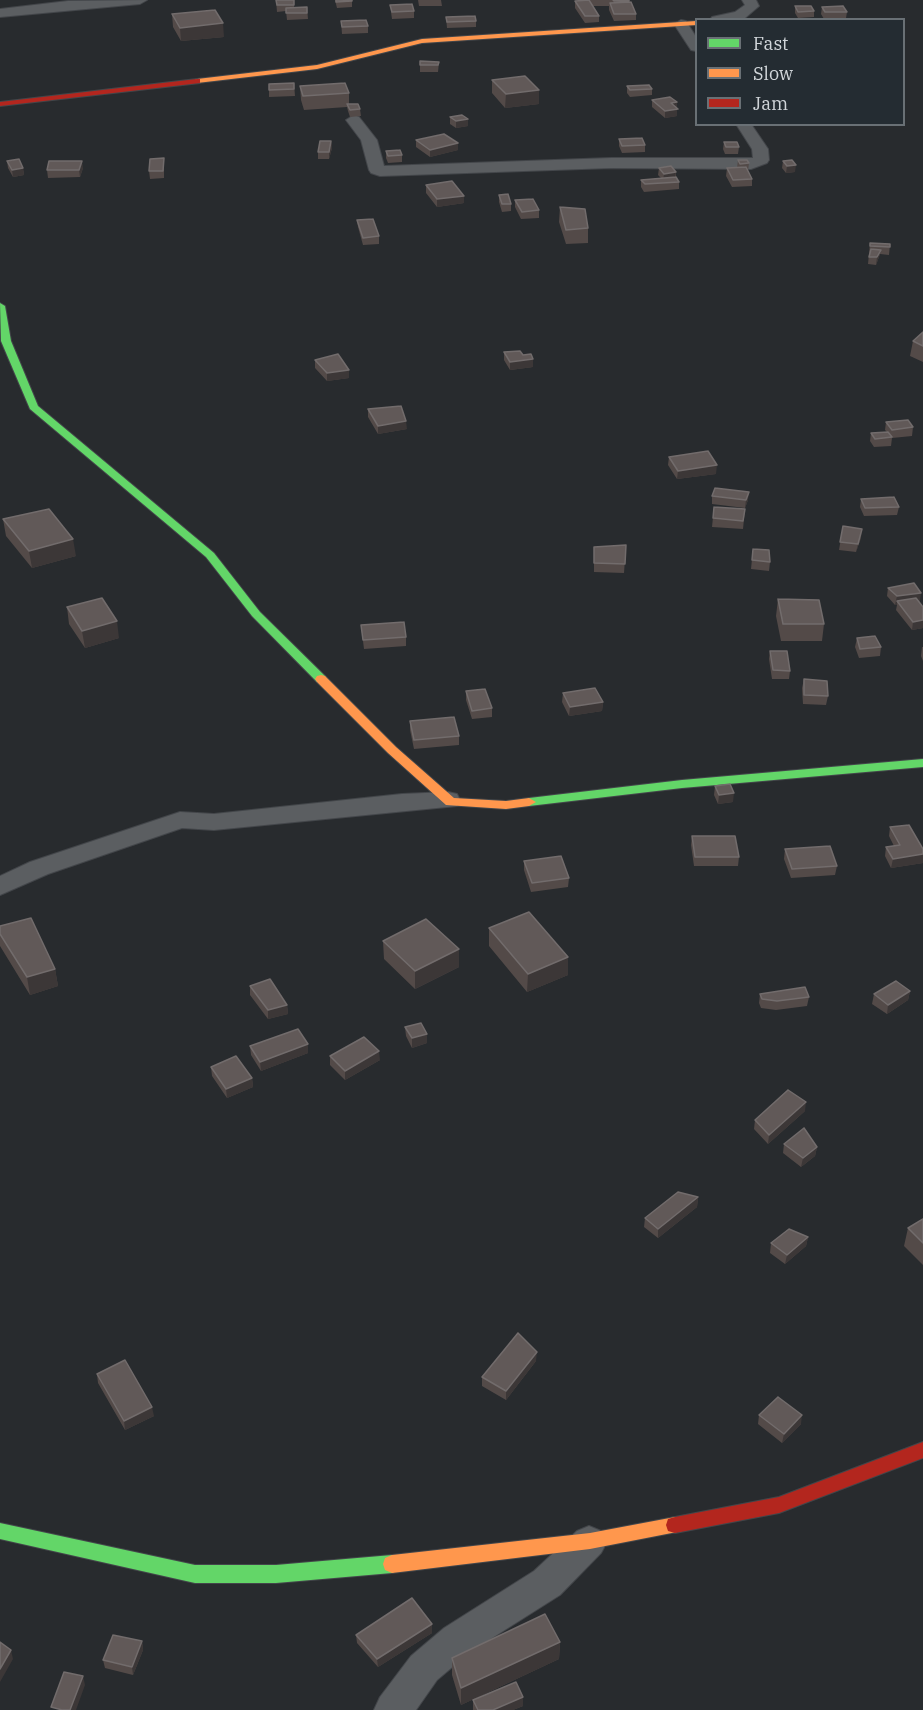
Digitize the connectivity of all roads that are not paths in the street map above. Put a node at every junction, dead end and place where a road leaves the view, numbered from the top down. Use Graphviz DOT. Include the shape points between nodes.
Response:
graph roads {
  1 [pos="140,0"];
  2 [pos="749,0"];
  3 [pos="0,13"];
  4 [pos="726,18"];
  5 [pos="695,23"];
  6 [pos="681,24"];
  7 [pos="695,45"];
  8 [pos="0,104"];
  9 [pos="354,120"];
  10 [pos="744,126"];
  11 [pos="0,306"];
  12 [pos="923,764"];
  13 [pos="448,800"];
  14 [pos="0,886"];
  15 [pos="923,1450"];
  16 [pos="0,1531"];
  17 [pos="590,1541"];
  18 [pos="393,1710"];
  1 -- 3 [label="street"];
  2 -- 4 [label="street" via="752,6 740,15"];
  5 -- 6 [label="street"];
  6 -- 7 [label="street"];
  6 -- 8 [label="street" via="422,41 317,67"];
  9 -- 10 [label="street" via="369,140 380,171 611,163 751,164 761,160 760,149"];
  11 -- 13 [label="street" via="6,340 34,407 210,555 256,614 392,750"];
  12 -- 13 [label="street" via="682,784 506,805"];
  13 -- 14 [label="street" via="214,822 180,820 39,868"];
  15 -- 17 [label="street" via="779,1504"];
  16 -- 17 [label="street" via="195,1574 276,1574 439,1560"];
  17 -- 18 [label="street" via="547,1583 457,1640 424,1668"];
}
